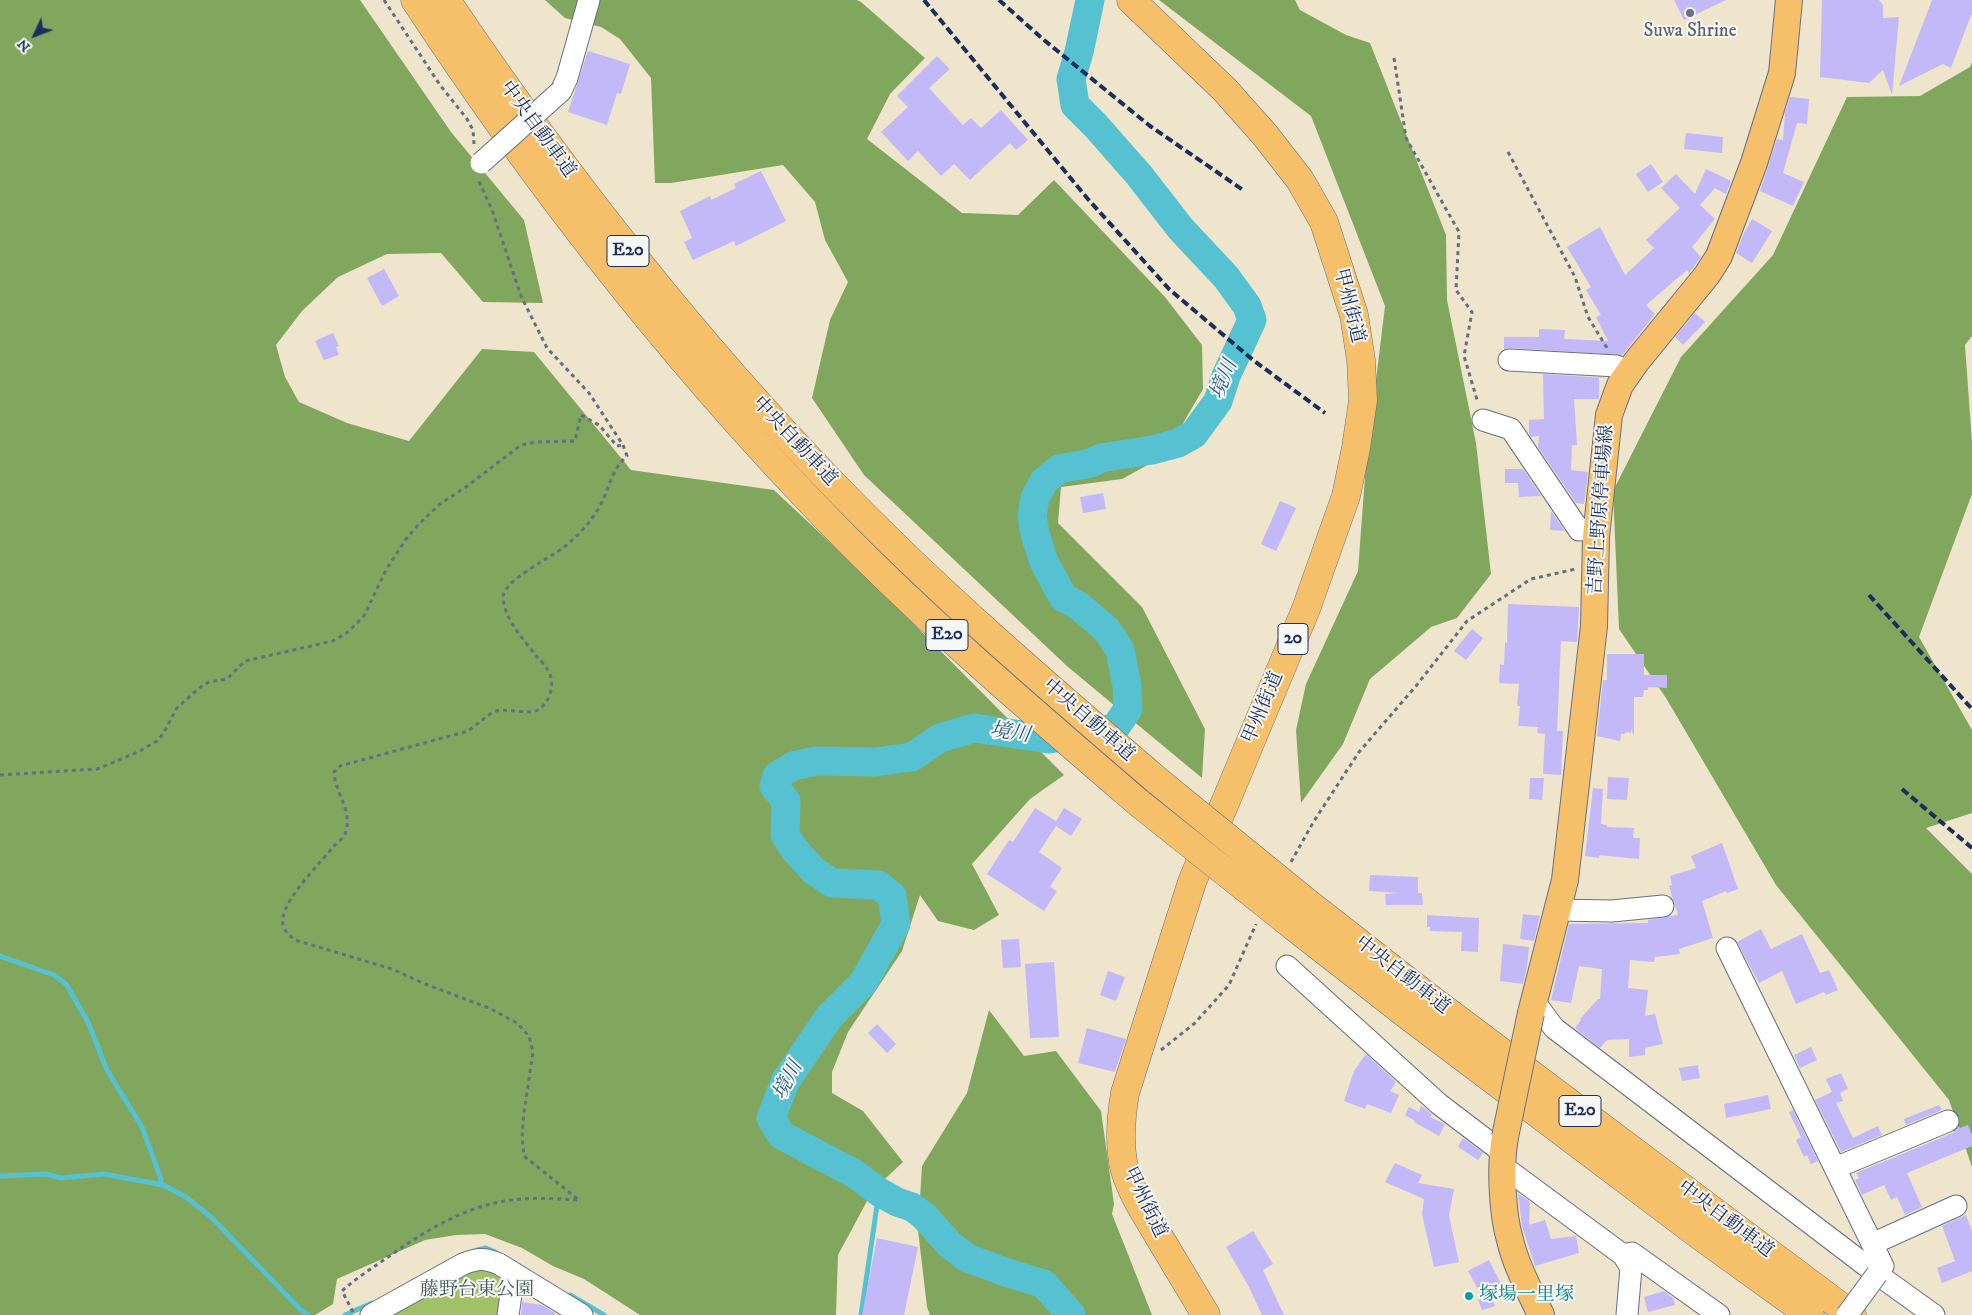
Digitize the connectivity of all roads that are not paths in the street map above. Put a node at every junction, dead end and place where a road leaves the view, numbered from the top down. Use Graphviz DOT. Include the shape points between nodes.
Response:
graph roads {
  1 [pos="415,0"];
  2 [pos="446,0"];
  3 [pos="589,0"];
  4 [pos="1131,0"];
  5 [pos="1789,0"];
  6 [pos="480,165"];
  7 [pos="1509,360"];
  8 [pos="1622,370"];
  9 [pos="1483,420"];
  10 [pos="1597,528"];
  11 [pos="1663,906"];
  12 [pos="1557,910"];
  13 [pos="1727,948"];
  14 [pos="1287,966"];
  15 [pos="1532,1007"];
  16 [pos="1948,1122"];
  17 [pos="1503,1152"];
  18 [pos="1835,1168"];
  19 [pos="1956,1206"];
  20 [pos="1872,1244"];
  21 [pos="1623,1255"];
  22 [pos="514,1274"];
  23 [pos="1876,1274"];
  24 [pos="371,1315"];
  25 [pos="508,1315"];
  26 [pos="582,1315"];
  27 [pos="1206,1315"];
  28 [pos="1541,1315"];
  29 [pos="1627,1315"];
  30 [pos="1720,1315"];
  31 [pos="1809,1315"];
  32 [pos="1847,1315"];
  33 [pos="1852,1315"];
  34 [pos="1934,1315"];
  1 -- 31 [label="highway, 中央自動車道 / E20, bridge" via="569,219 676,353 765,453 870,562 1008,690 1140,804 1427,1030"];
  2 -- 33 [label="highway, 中央自動車道 / E20, bridge" via="628,252 737,381 832,483 941,590 1159,782 1309,904"];
  3 -- 6 [label="street, bridge" via="561,91"];
  4 -- 27 [label="highway, 甲州街道 / 20" via="1225,90 1300,180 1324,222 1341,272 1354,315 1361,360 1362,400 1346,496 1306,609 1192,882 1121,1117 1120,1139 1131,1185"];
  5 -- 8 [label="main road, 吉野上野原停車場線" via="1782,73 1754,163 1719,256 1653,339"];
  7 -- 8 [label="street"];
  8 -- 10 [label="main road, 吉野上野原停車場線" via="1609,415"];
  9 -- 10 [label="street" via="1512,429 1579,530"];
  10 -- 12 [label="main road, 吉野上野原停車場線" via="1594,626 1565,880"];
  11 -- 12 [label="street" via="1612,911"];
  12 -- 15 [label="main road, 吉野上野原停車場線"];
  13 -- 18 [label="street"];
  14 -- 17 [label="street" via="1439,1104"];
  15 -- 17 [label="main road, 吉野上野原停車場線, bridge"];
  15 -- 23 [label="street" via="1554,1028"];
  16 -- 18 [label="street"];
  17 -- 21 [label="street" via="1512,1173"];
  17 -- 28 [label="main road" via="1510,1240"];
  18 -- 20 [label="street"];
  19 -- 20 [label="street"];
  20 -- 23 [label="street" via="1883,1266"];
  21 -- 29 [label="street" via="1631,1268"];
  21 -- 30 [label="street" via="1632,1253"];
  22 -- 24 [label="street" via="486,1258 478,1258"];
  22 -- 25 [label="street"];
  22 -- 26 [label="street"];
  23 -- 32 [label="street, bridge"];
  23 -- 34 [label="street"];
}
